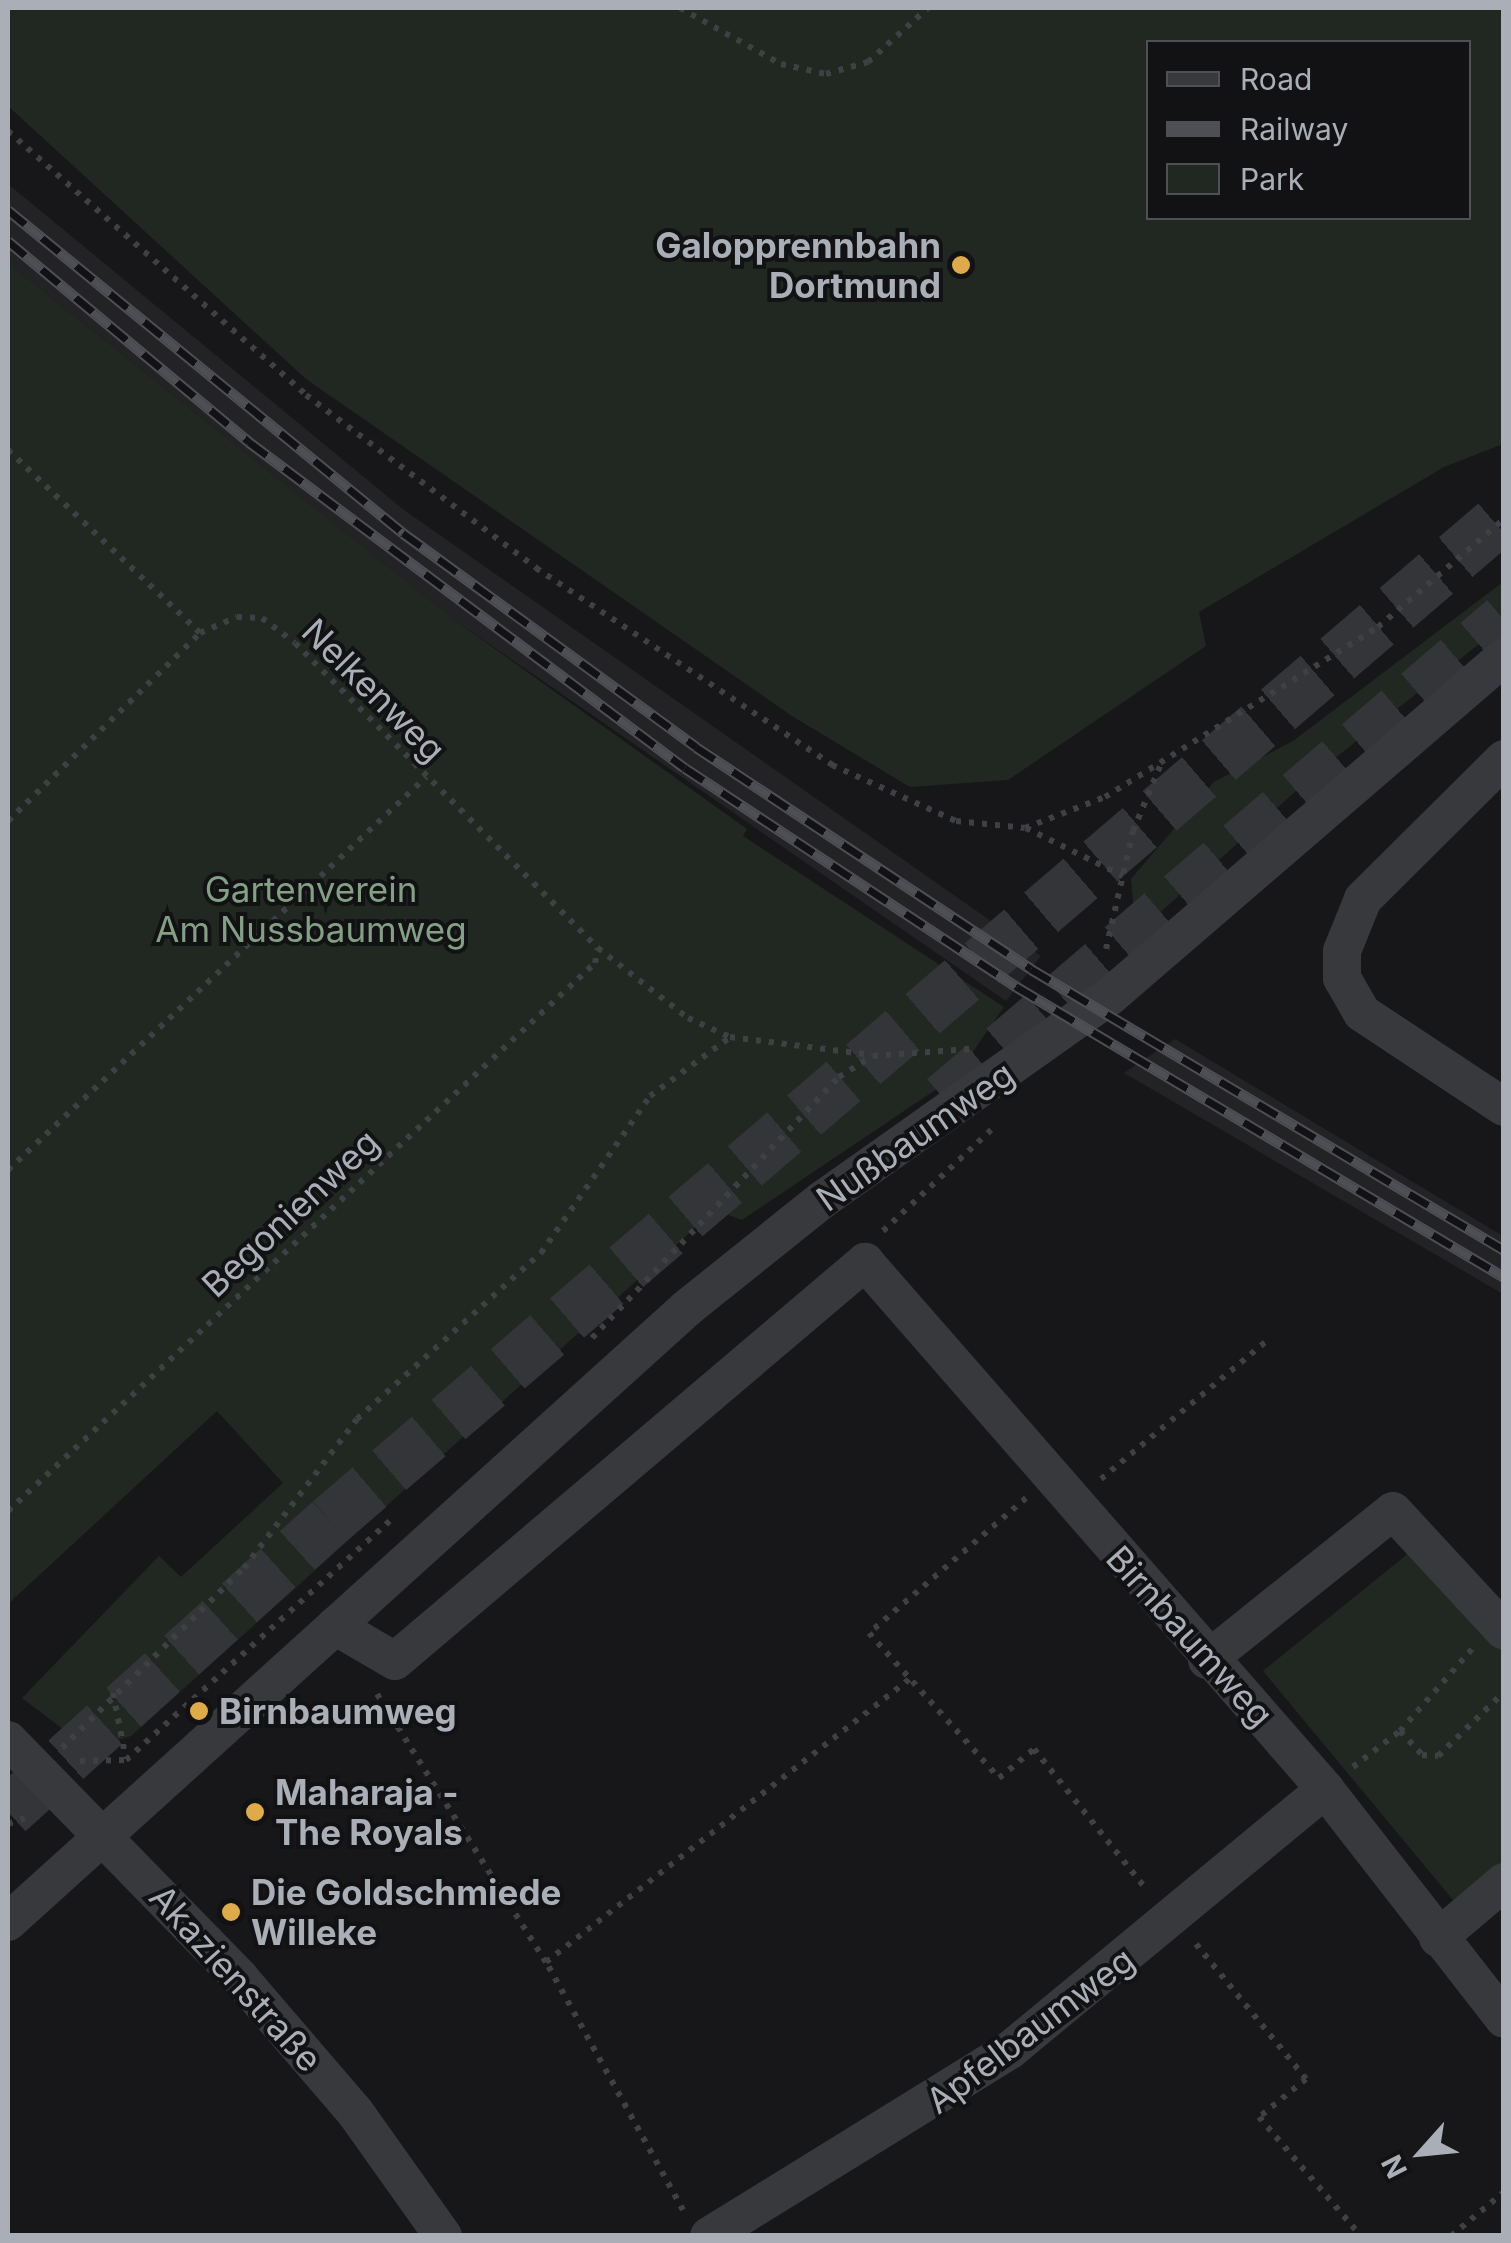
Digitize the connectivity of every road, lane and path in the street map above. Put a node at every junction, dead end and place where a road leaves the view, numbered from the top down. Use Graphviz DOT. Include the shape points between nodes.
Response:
graph roads {
  1 [pos="680,8"];
  2 [pos="928,8"];
  3 [pos="8,131"];
  4 [pos="9,454"];
  5 [pos="1504,519"];
  6 [pos="200,633"];
  7 [pos="1504,657"];
  8 [pos="1504,759"];
  9 [pos="1161,765"];
  10 [pos="426,777"];
  11 [pos="8,821"];
  12 [pos="1025,828"];
  13 [pos="1123,876"];
  14 [pos="598,948"];
  15 [pos="1098,961"];
  16 [pos="730,1037"];
  17 [pos="987,1043"];
  18 [pos="874,1056"];
  19 [pos="1504,1107"];
  20 [pos="1007,1115"];
  21 [pos="8,1170"];
  22 [pos="865,1262"];
  23 [pos="1269,1339"];
  24 [pos="588,1343"];
  25 [pos="1061,1490"];
  26 [pos="404,1508"];
  27 [pos="8,1511"];
  28 [pos="335,1626"];
  29 [pos="1500,1627"];
  30 [pos="1206,1660"];
  31 [pos="910,1680"];
  32 [pos="376,1686"];
  33 [pos="113,1692"];
  34 [pos="1504,1692"];
  35 [pos="1400,1731"];
  36 [pos="8,1740"];
  37 [pos="59,1750"];
  38 [pos="52,1759"];
  39 [pos="126,1760"];
  40 [pos="1324,1788"];
  41 [pos="32,1815"];
  42 [pos="8,1824"];
  43 [pos="102,1835"];
  44 [pos="1504,1882"];
  45 [pos="1153,1898"];
  46 [pos="8,1922"];
  47 [pos="1182,1928"];
  48 [pos="1438,1938"];
  49 [pos="546,1962"];
  50 [pos="1504,2019"];
  51 [pos="1504,2192"];
  52 [pos="698,2226"];
  53 [pos="442,2236"];
  54 [pos="1361,2236"];
  55 [pos="1451,2236"];
  1 -- 2 [label="path" via="781,64 826,74 887,50"];
  3 -- 12 [label="path" via="306,395 684,672 896,797 956,821"];
  4 -- 6 [label="path"];
  5 -- 9 [label="path" via="1378,627"];
  6 -- 10 [label="path, Nelkenweg" via="236,617 262,618"];
  6 -- 11 [label="path"];
  7 -- 28 [label="street, Nußbaumweg" via="1109,997 752,1252"];
  8 -- 19 [label="street" via="1364,900 1342,951 1342,978 1362,1012"];
  9 -- 12 [label="path"];
  9 -- 13 [label="path"];
  10 -- 14 [label="path, Nelkenweg"];
  10 -- 21 [label="path"];
  12 -- 13 [label="path"];
  13 -- 15 [label="path" via="1117,928"];
  14 -- 16 [label="path, Nelkenweg" via="688,1018"];
  14 -- 27 [label="path, Begonienweg" via="595,963"];
  16 -- 18 [label="path, Nelkenweg"];
  16 -- 33 [label="path" via="650,1096 540,1254 357,1419 244,1568"];
  17 -- 18 [label="path"];
  18 -- 24 [label="path" via="815,1098 723,1210"];
  20 -- 22 [label="path" via="907,1206"];
  22 -- 25 [label="street, Birnbaumweg"];
  22 -- 28 [label="street" via="395,1661"];
  23 -- 25 [label="path" via="1114,1465"];
  25 -- 30 [label="street, Birnbaumweg"];
  25 -- 31 [label="path" via="869,1633"];
  26 -- 39 [label="path"];
  28 -- 43 [label="street, Nußbaumweg"];
  29 -- 30 [label="street" via="1393,1511"];
  29 -- 35 [label="path"];
  30 -- 40 [label="street, Birnbaumweg"];
  31 -- 45 [label="path" via="999,1778 1034,1749"];
  31 -- 49 [label="path"];
  32 -- 49 [label="path" via="380,1708 484,1854"];
  33 -- 37 [label="path"];
  33 -- 39 [label="path"];
  34 -- 35 [label="path" via="1438,1756 1422,1755"];
  35 -- 40 [label="path"];
  36 -- 43 [label="street, Akazienstraße"];
  37 -- 38 [label="path"];
  37 -- 39 [label="path" via="100,1765"];
  40 -- 48 [label="street, Birnbaumweg"];
  40 -- 52 [label="street, Apfelbaumweg" via="1010,2050 810,2182"];
  41 -- 42 [label="path"];
  43 -- 46 [label="street, Nußbaumweg"];
  43 -- 53 [label="street, Akazienstraße" via="355,2112"];
  44 -- 48 [label="street"];
  47 -- 54 [label="path" via="1306,2079 1259,2117"];
  48 -- 50 [label="street, Birnbaumweg"];
  49 -- 52 [label="path"];
  51 -- 55 [label="path"];
}
